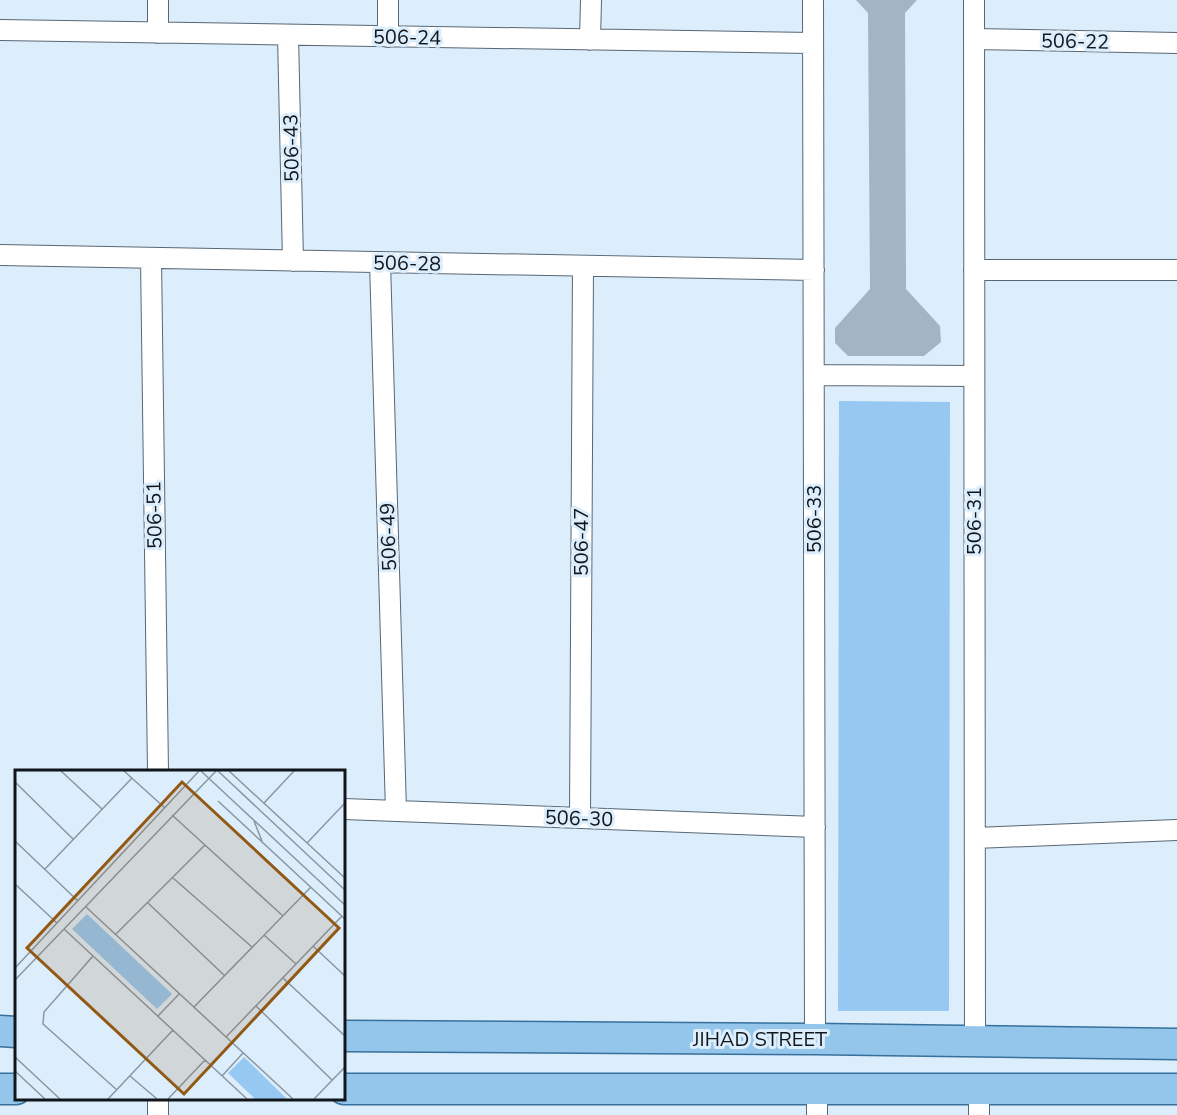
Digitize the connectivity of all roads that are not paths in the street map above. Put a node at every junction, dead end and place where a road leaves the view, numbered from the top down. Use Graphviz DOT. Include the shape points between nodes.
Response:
graph roads {
  1 [pos="158,0"];
  2 [pos="388,0"];
  3 [pos="591,0"];
  4 [pos="813,0"];
  5 [pos="974,0"];
  6 [pos="0,30"];
  7 [pos="158,33"];
  8 [pos="288,35"];
  9 [pos="388,37"];
  10 [pos="974,39"];
  11 [pos="590,40"];
  12 [pos="813,43"];
  13 [pos="1177,43"];
  14 [pos="0,255"];
  15 [pos="151,258"];
  16 [pos="293,261"];
  17 [pos="380,262"];
  18 [pos="583,266"];
  19 [pos="814,270"];
  20 [pos="974,270"];
  21 [pos="1177,270"];
  22 [pos="814,375"];
  23 [pos="974,375"];
  24 [pos="158,770"];
  25 [pos="345,809"];
  26 [pos="396,811"];
  27 [pos="580,818"];
  28 [pos="815,827"];
  29 [pos="1177,830"];
  30 [pos="975,838"];
  31 [pos="0,1031"];
  32 [pos="15,1032"];
  33 [pos="345,1036"];
  34 [pos="815,1039"];
  35 [pos="975,1041"];
  36 [pos="1177,1044"];
  37 [pos="345,1089"];
  38 [pos="1177,1089"];
  39 [pos="817,1102"];
  40 [pos="979,1102"];
  1 -- 7 [label="street"];
  2 -- 9 [label="street"];
  3 -- 11 [label="street"];
  4 -- 12 [label="street, 506-33"];
  5 -- 10 [label="street, 506-31"];
  6 -- 7 [label="street, 506-24"];
  7 -- 8 [label="street, 506-24"];
  8 -- 9 [label="street, 506-24"];
  8 -- 16 [label="street, 506-43"];
  9 -- 11 [label="street, 506-24"];
  10 -- 13 [label="street, 506-22"];
  10 -- 20 [label="street, 506-31"];
  11 -- 12 [label="street, 506-24"];
  12 -- 19 [label="street, 506-33"];
  14 -- 15 [label="street, 506-28"];
  15 -- 16 [label="street, 506-28"];
  15 -- 24 [label="street, 506-51"];
  16 -- 17 [label="street, 506-28"];
  17 -- 18 [label="street, 506-28"];
  17 -- 26 [label="street, 506-49"];
  18 -- 19 [label="street, 506-28"];
  18 -- 27 [label="street, 506-47"];
  19 -- 22 [label="street, 506-33"];
  20 -- 21 [label="street"];
  20 -- 23 [label="street, 506-31"];
  22 -- 23 [label="street"];
  22 -- 28 [label="street, 506-33"];
  23 -- 30 [label="street, 506-31"];
  25 -- 26 [label="street, 506-30"];
  26 -- 27 [label="street, 506-30"];
  27 -- 28 [label="street, 506-30"];
  28 -- 34 [label="street, 506-33"];
  29 -- 30 [label="street"];
  30 -- 35 [label="street, 506-31"];
  31 -- 32 [label="main road"];
  33 -- 34 [label="main road, JIHAD STREET"];
  34 -- 35 [label="main road, JIHAD STREET"];
  35 -- 36 [label="main road, JIHAD STREET"];
  37 -- 39 [label="main road"];
  38 -- 40 [label="main road"];
  39 -- 40 [label="main road"];
}
